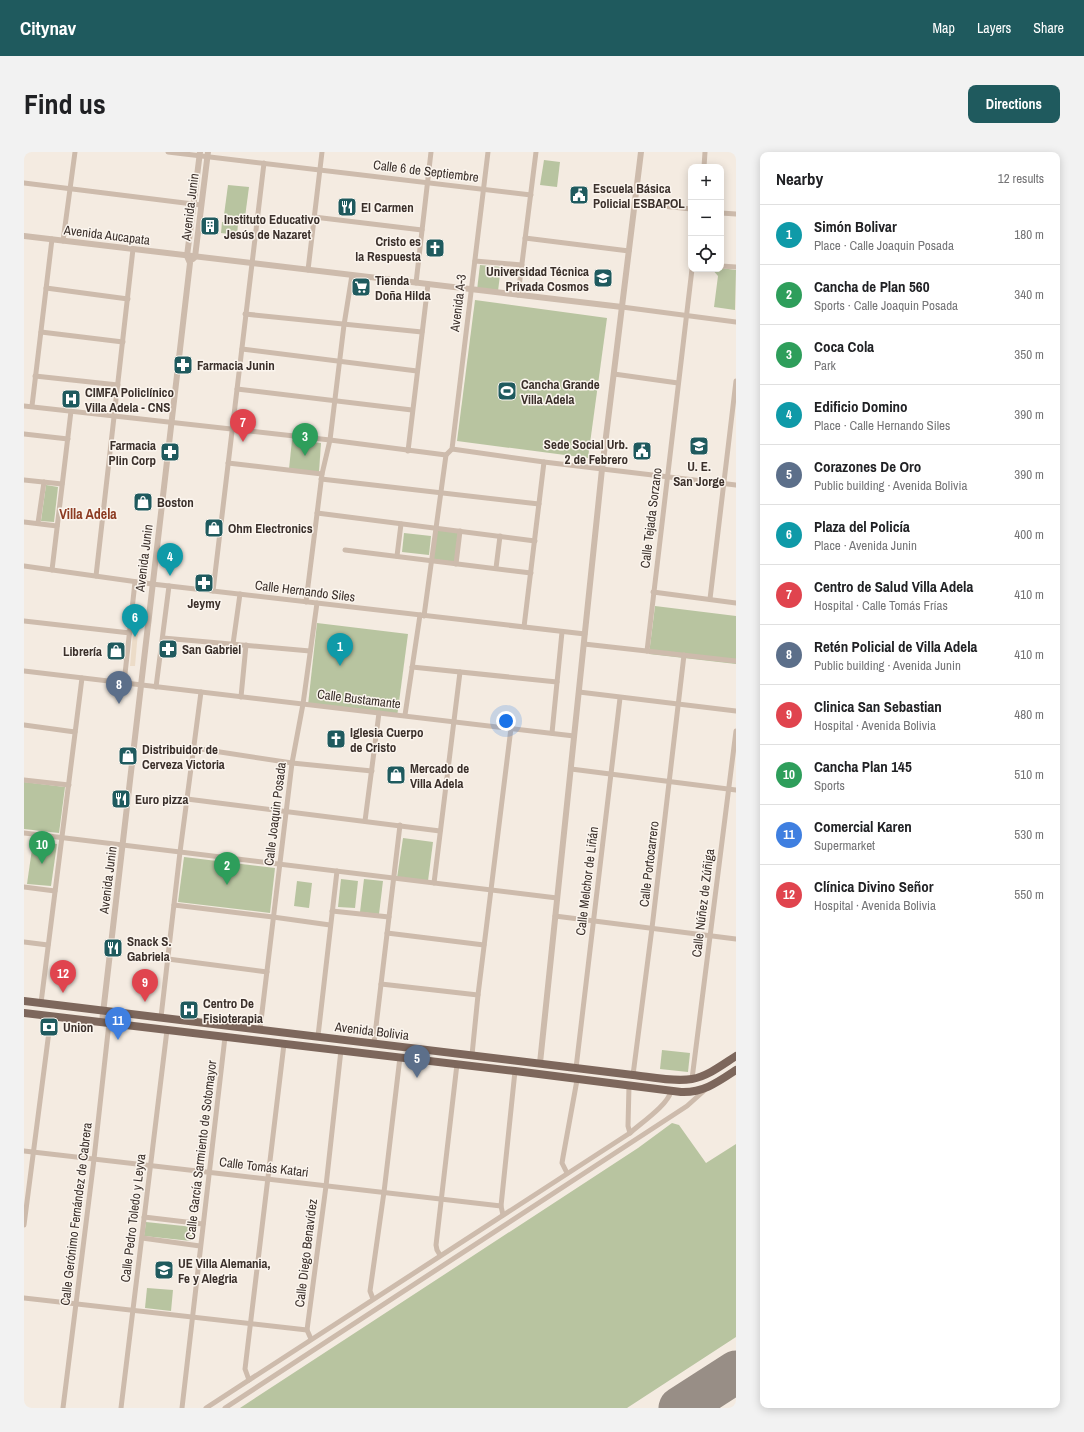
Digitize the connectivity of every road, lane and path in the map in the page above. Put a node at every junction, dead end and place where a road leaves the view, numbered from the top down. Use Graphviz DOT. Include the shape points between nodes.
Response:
graph roads {
  1 [pos="75,152"];
  2 [pos="168,152"];
  3 [pos="322,152"];
  4 [pos="431,152"];
  5 [pos="488,152"];
  6 [pos="536,152"];
  7 [pos="641,152"];
  8 [pos="705,152"];
  9 [pos="200,154"];
  10 [pos="208,154"];
  11 [pos="264,164"];
  12 [pos="704,164"];
  13 [pos="320,170"];
  14 [pos="24,183"];
  15 [pos="427,183"];
  16 [pos="71,189"];
  17 [pos="483,189"];
  18 [pos="531,194"];
  19 [pos="634,203"];
  20 [pos="192,204"];
  21 [pos="202,205"];
  22 [pos="688,209"];
  23 [pos="724,212"];
  24 [pos="736,214"];
  25 [pos="314,216"];
  26 [pos="422,230"];
  27 [pos="24,236"];
  28 [pos="525,238"];
  29 [pos="52,239"];
  30 [pos="63,241"];
  31 [pos="133,249"];
  32 [pos="629,251"];
  33 [pos="187,256"];
  34 [pos="195,257"];
  35 [pos="474,261"];
  36 [pos="190,263"];
  37 [pos="252,263"];
  38 [pos="522,265"];
  39 [pos="724,266"];
  40 [pos="736,267"];
  41 [pos="308,270"];
  42 [pos="692,272"];
  43 [pos="352,275"];
  44 [pos="416,283"];
  45 [pos="428,284"];
  46 [pos="46,288"];
  47 [pos="471,289"];
  48 [pos="518,295"];
  49 [pos="128,299"];
  50 [pos="622,307"];
  51 [pos="245,314"];
  52 [pos="686,314"];
  53 [pos="736,322"];
  54 [pos="344,325"];
  55 [pos="41,332"];
  56 [pos="422,332"];
  57 [pos="123,342"];
  58 [pos="242,349"];
  59 [pos="340,362"];
  60 [pos="417,371"];
  61 [pos="614,374"];
  62 [pos="35,376"];
  63 [pos="736,381"];
  64 [pos="678,383"];
  65 [pos="118,385"];
  66 [pos="237,390"];
  67 [pos="335,401"];
  68 [pos="24,406"];
  69 [pos="32,406"];
  70 [pos="412,410"];
  71 [pos="71,411"];
  72 [pos="115,416"];
  73 [pos="172,422"];
  74 [pos="232,429"];
  75 [pos="24,434"];
  76 [pos="68,439"];
  77 [pos="330,440"];
  78 [pos="452,449"];
  79 [pos="408,451"];
  80 [pos="446,455"];
  81 [pos="544,462"];
  82 [pos="228,463"];
  83 [pos="602,469"];
  84 [pos="667,476"];
  85 [pos="322,477"];
  86 [pos="24,480"];
  87 [pos="44,482"];
  88 [pos="724,483"];
  89 [pos="62,484"];
  90 [pos="736,485"];
  91 [pos="440,493"];
  92 [pos="539,504"];
  93 [pos="317,513"];
  94 [pos="24,522"];
  95 [pos="38,523"];
  96 [pos="401,524"];
  97 [pos="57,526"];
  98 [pos="436,528"];
  99 [pos="460,531"];
  100 [pos="500,536"];
  101 [pos="535,541"];
  102 [pos="345,550"];
  103 [pos="397,556"];
  104 [pos="432,561"];
  105 [pos="456,564"];
  106 [pos="24,566"];
  107 [pos="496,568"];
  108 [pos="52,570"];
  109 [pos="531,573"];
  110 [pos="96,576"];
  111 [pos="135,582"];
  112 [pos="152,584"];
  113 [pos="169,586"];
  114 [pos="213,591"];
  115 [pos="653,592"];
  116 [pos="240,594"];
  117 [pos="710,599"];
  118 [pos="306,602"];
  119 [pos="317,603"];
  120 [pos="736,603"];
  121 [pos="422,615"];
  122 [pos="24,621"];
  123 [pos="524,627"];
  124 [pos="562,632"];
  125 [pos="130,633"];
  126 [pos="585,634"];
  127 [pos="163,638"];
  128 [pos="233,644"];
  129 [pos="584,644"];
  130 [pos="246,645"];
  131 [pos="310,651"];
  132 [pos="647,651"];
  133 [pos="684,655"];
  134 [pos="736,661"];
  135 [pos="412,667"];
  136 [pos="24,671"];
  137 [pos="460,672"];
  138 [pos="82,678"];
  139 [pos="557,682"];
  140 [pos="124,683"];
  141 [pos="141,685"];
  142 [pos="156,687"];
  143 [pos="201,692"];
  144 [pos="579,692"];
  145 [pos="241,697"];
  146 [pos="620,698"];
  147 [pos="303,704"];
  148 [pos="678,704"];
  149 [pos="736,711"];
  150 [pos="379,713"];
  151 [pos="405,716"];
  152 [pos="454,721"];
  153 [pos="24,725"];
  154 [pos="511,728"];
  155 [pos="736,731"];
  156 [pos="76,732"];
  157 [pos="552,733"];
  158 [pos="574,736"];
  159 [pos="194,748"];
  160 [pos="292,763"];
  161 [pos="571,769"];
  162 [pos="372,771"];
  163 [pos="610,774"];
  164 [pos="24,780"];
  165 [pos="669,782"];
  166 [pos="69,785"];
  167 [pos="729,789"];
  168 [pos="736,790"];
  169 [pos="187,799"];
  170 [pos="286,811"];
  171 [pos="365,821"];
  172 [pos="400,825"];
  173 [pos="440,831"];
  174 [pos="24,834"];
  175 [pos="62,838"];
  176 [pos="123,845"];
  177 [pos="180,852"];
  178 [pos="279,864"];
  179 [pos="337,871"];
  180 [pos="393,878"];
  181 [pos="434,883"];
  182 [pos="24,888"];
  183 [pos="491,890"];
  184 [pos="55,891"];
  185 [pos="557,898"];
  186 [pos="174,905"];
  187 [pos="332,911"];
  188 [pos="555,916"];
  189 [pos="273,917"];
  190 [pos="389,918"];
  191 [pos="593,921"];
  192 [pos="330,925"];
  193 [pos="652,928"];
  194 [pos="387,933"];
  195 [pos="710,936"];
  196 [pos="736,939"];
  197 [pos="24,942"];
  198 [pos="48,945"];
  199 [pos="484,945"];
  200 [pos="168,959"];
  201 [pos="267,972"];
  202 [pos="381,984"];
  203 [pos="478,995"];
  204 [pos="24,1001"];
  205 [pos="41,1003"];
  206 [pos="104,1010"];
  207 [pos="24,1013"];
  208 [pos="51,1016"];
  209 [pos="161,1017"];
  210 [pos="106,1023"];
  211 [pos="260,1029"];
  212 [pos="167,1030"];
  213 [pos="318,1036"];
  214 [pos="225,1037"];
  215 [pos="374,1043"];
  216 [pos="284,1044"];
  217 [pos="340,1050"];
  218 [pos="472,1055"];
  219 [pos="736,1056"];
  220 [pos="400,1058"];
  221 [pos="540,1063"];
  222 [pos="458,1064"];
  223 [pos="576,1068"];
  224 [pos="736,1070"];
  225 [pos="515,1071"];
  226 [pos="538,1074"];
  227 [pos="633,1075"];
  228 [pos="692,1079"];
  229 [pos="577,1080"];
  230 [pos="629,1086"];
  231 [pos="709,1086"];
  232 [pos="671,1091"];
  233 [pos="630,1133"];
  234 [pos="24,1151"];
  235 [pos="33,1152"];
  236 [pos="94,1159"];
  237 [pos="150,1166"];
  238 [pos="209,1172"];
  239 [pos="567,1173"];
  240 [pos="267,1179"];
  241 [pos="326,1186"];
  242 [pos="384,1192"];
  243 [pos="441,1199"];
  244 [pos="501,1206"];
  245 [pos="503,1215"];
  246 [pos="144,1217"];
  247 [pos="203,1224"];
  248 [pos="24,1225"];
  249 [pos="142,1238"];
  250 [pos="200,1246"];
  251 [pos="440,1255"];
  252 [pos="24,1298"];
  253 [pos="373,1299"];
  254 [pos="76,1304"];
  255 [pos="133,1310"];
  256 [pos="192,1317"];
  257 [pos="250,1324"];
  258 [pos="307,1330"];
  259 [pos="311,1339"];
  260 [pos="249,1380"];
  261 [pos="63,1408"];
  262 [pos="121,1408"];
  263 [pos="182,1408"];
  264 [pos="206,1408"];
  265 [pos="225,1408"];
  1 -- 16 [label="street"];
  2 -- 9 [label="street, Calle 6 de Septiembre"];
  3 -- 13 [label="street"];
  4 -- 15 [label="street"];
  5 -- 17 [label="street, Avenida A-3"];
  6 -- 18 [label="street"];
  7 -- 19 [label="street"];
  8 -- 12 [label="street"];
  9 -- 10 [label="street, Calle 6 de Septiembre"];
  9 -- 20 [label="street, Avenida Junin"];
  10 -- 11 [label="street, Calle 6 de Septiembre"];
  10 -- 21 [label="street, Avenida Junin"];
  11 -- 13 [label="street, Calle 6 de Septiembre"];
  11 -- 37 [label="street"];
  13 -- 15 [label="street, Calle 6 de Septiembre"];
  13 -- 25 [label="street"];
  14 -- 16 [label="street"];
  15 -- 17 [label="street, Calle 6 de Septiembre"];
  15 -- 26 [label="street"];
  16 -- 20 [label="street"];
  16 -- 30 [label="street"];
  17 -- 18 [label="street, Calle 6 de Septiembre"];
  17 -- 35 [label="street, Avenida A-3"];
  18 -- 28 [label="street"];
  19 -- 22 [label="street"];
  19 -- 32 [label="street"];
  20 -- 21 [label="street"];
  20 -- 33 [label="street, Avenida Junin"];
  21 -- 34 [label="street, Avenida Junin"];
  23 -- 24 [label="street"];
  25 -- 26 [label="street"];
  25 -- 41 [label="street"];
  26 -- 44 [label="street"];
  27 -- 29 [label="street, Avenida Aucapata"];
  28 -- 32 [label="street"];
  28 -- 38 [label="street"];
  29 -- 30 [label="street, Avenida Aucapata"];
  29 -- 46 [label="street"];
  30 -- 31 [label="street, Avenida Aucapata"];
  31 -- 33 [label="street, Avenida Aucapata"];
  31 -- 49 [label="street"];
  32 -- 50 [label="street"];
  33 -- 34 [label="street, Avenida Aucapata"];
  33 -- 36 [label="street, Avenida Junin"];
  34 -- 36 [label="street, Avenida Junin"];
  34 -- 37 [label="street, Avenida Aucapata"];
  35 -- 38 [label="street"];
  35 -- 47 [label="street, Avenida A-3"];
  36 -- 73 [label="street, Avenida Junin"];
  37 -- 41 [label="street, Avenida Aucapata"];
  37 -- 51 [label="street"];
  38 -- 48 [label="street"];
  39 -- 40 [label="street"];
  41 -- 43 [label="street, Avenida Aucapata"];
  42 -- 52 [label="street, Calle Tejada Sorzano"];
  43 -- 44 [label="street, Avenida Aucapata"];
  43 -- 54 [label="street"];
  44 -- 45 [label="street, Avenida Aucapata"];
  45 -- 47 [label="street, Avenida Aucapata"];
  45 -- 56 [label="street"];
  46 -- 49 [label="street"];
  46 -- 55 [label="street"];
  47 -- 48 [label="street, Avenida Aucapata"];
  47 -- 78 [label="street, Avenida A-3"];
  48 -- 50 [label="street, Avenida Aucapata"];
  49 -- 57 [label="street"];
  50 -- 52 [label="street"];
  50 -- 61 [label="street"];
  51 -- 54 [label="street"];
  51 -- 58 [label="street"];
  52 -- 53 [label="street"];
  52 -- 64 [label="street, Calle Tejada Sorzano"];
  54 -- 56 [label="street"];
  54 -- 59 [label="street"];
  55 -- 57 [label="street"];
  55 -- 62 [label="street"];
  56 -- 60 [label="street"];
  57 -- 65 [label="street"];
  58 -- 59 [label="street"];
  58 -- 66 [label="street"];
  59 -- 60 [label="street"];
  59 -- 67 [label="street"];
  60 -- 70 [label="street"];
  61 -- 64 [label="street"];
  61 -- 83 [label="street"];
  62 -- 65 [label="street"];
  62 -- 69 [label="street"];
  63 -- 88 [label="street"];
  64 -- 84 [label="street, Calle Tejada Sorzano"];
  65 -- 72 [label="street"];
  66 -- 67 [label="street"];
  66 -- 74 [label="street"];
  67 -- 70 [label="street"];
  67 -- 77 [label="street"];
  68 -- 69 [label="street"];
  69 -- 71 [label="street"];
  70 -- 79 [label="street"];
  71 -- 72 [label="street"];
  71 -- 76 [label="street"];
  72 -- 73 [label="street"];
  72 -- 110 [label="street"];
  73 -- 74 [label="street"];
  73 -- 112 [label="street, Avenida Junin"];
  74 -- 77 [label="street"];
  74 -- 82 [label="street"];
  75 -- 76 [label="street"];
  76 -- 89 [label="street"];
  77 -- 79 [label="street"];
  77 -- 85 [label="street"];
  78 -- 80 [label="street"];
  78 -- 81 [label="street"];
  79 -- 80 [label="street"];
  80 -- 91 [label="street"];
  81 -- 83 [label="street"];
  81 -- 92 [label="street"];
  82 -- 85 [label="street"];
  82 -- 114 [label="street"];
  83 -- 84 [label="street"];
  83 -- 126 [label="street"];
  84 -- 88 [label="street"];
  84 -- 115 [label="street, Calle Tejada Sorzano"];
  85 -- 91 [label="street"];
  85 -- 93 [label="street"];
  86 -- 87 [label="street"];
  87 -- 89 [label="street"];
  87 -- 95 [label="street"];
  88 -- 90 [label="street"];
  88 -- 117 [label="street"];
  89 -- 97 [label="street"];
  91 -- 92 [label="street"];
  91 -- 98 [label="street"];
  92 -- 101 [label="street"];
  93 -- 96 [label="street"];
  93 -- 118 [label="street"];
  94 -- 95 [label="street"];
  95 -- 97 [label="street"];
  96 -- 98 [label="street"];
  96 -- 103 [label="street"];
  97 -- 108 [label="street"];
  98 -- 99 [label="street"];
  98 -- 104 [label="street"];
  99 -- 100 [label="street"];
  99 -- 105 [label="street"];
  100 -- 101 [label="street"];
  100 -- 107 [label="street"];
  101 -- 109 [label="street"];
  102 -- 103 [label="street"];
  103 -- 104 [label="street"];
  104 -- 105 [label="street"];
  104 -- 121 [label="street"];
  105 -- 107 [label="street"];
  106 -- 108 [label="street, Calle Hernando Siles"];
  107 -- 109 [label="street"];
  108 -- 110 [label="street, Calle Hernando Siles"];
  109 -- 123 [label="street"];
  110 -- 111 [label="street, Calle Hernando Siles"];
  111 -- 112 [label="street, Calle Hernando Siles"];
  111 -- 125 [label="street, Avenida Junin"];
  112 -- 113 [label="street, Calle Hernando Siles"];
  112 -- 141 [label="street, Avenida Junin"];
  113 -- 114 [label="street, Calle Hernando Siles"];
  113 -- 127 [label="street"];
  114 -- 116 [label="street, Calle Hernando Siles"];
  115 -- 117 [label="street"];
  115 -- 132 [label="street, Calle Tejada Sorzano"];
  116 -- 118 [label="street, Calle Hernando Siles"];
  116 -- 128 [label="street"];
  117 -- 120 [label="street"];
  118 -- 119 [label="street, Calle Hernando Siles"];
  119 -- 121 [label="street, Calle Hernando Siles"];
  119 -- 131 [label="street, Calle Joaquin Posada"];
  121 -- 123 [label="street, Calle Hernando Siles"];
  121 -- 135 [label="street"];
  122 -- 125 [label="street"];
  123 -- 124 [label="street, Calle Hernando Siles"];
  124 -- 126 [label="street, Calle Hernando Siles"];
  124 -- 139 [label="street"];
  125 -- 140 [label="street, Avenida Junin"];
  126 -- 129 [label="street"];
  127 -- 128 [label="street"];
  127 -- 142 [label="street"];
  128 -- 130 [label="street"];
  129 -- 132 [label="street"];
  129 -- 144 [label="street"];
  130 -- 131 [label="street"];
  130 -- 145 [label="street"];
  131 -- 147 [label="street, Calle Joaquin Posada"];
  132 -- 133 [label="street"];
  133 -- 134 [label="street"];
  133 -- 148 [label="street, Calle Portocarrero"];
  135 -- 137 [label="street"];
  135 -- 151 [label="street"];
  136 -- 138 [label="street, Calle Bustamante"];
  137 -- 139 [label="street"];
  137 -- 152 [label="street"];
  138 -- 140 [label="street, Calle Bustamante"];
  138 -- 156 [label="street"];
  139 -- 157 [label="street"];
  140 -- 141 [label="street, Calle Bustamante"];
  141 -- 142 [label="street, Calle Bustamante"];
  141 -- 176 [label="street, Avenida Junin"];
  142 -- 143 [label="street, Calle Bustamante"];
  143 -- 145 [label="street, Calle Bustamante"];
  143 -- 159 [label="street"];
  144 -- 146 [label="street"];
  144 -- 158 [label="street"];
  145 -- 147 [label="street, Calle Bustamante"];
  146 -- 148 [label="street"];
  146 -- 163 [label="street, Calle Melchor de Liñán"];
  147 -- 150 [label="street, Calle Bustamante"];
  147 -- 160 [label="street, Calle Joaquin Posada"];
  148 -- 149 [label="street"];
  148 -- 165 [label="street, Calle Portocarrero"];
  150 -- 151 [label="street, Calle Bustamante"];
  150 -- 162 [label="street"];
  151 -- 152 [label="street, Calle Bustamante"];
  152 -- 154 [label="street, Calle Bustamante"];
  152 -- 173 [label="street"];
  153 -- 156 [label="street"];
  154 -- 157 [label="street, Calle Bustamante"];
  154 -- 183 [label="street"];
  155 -- 167 [label="street, Calle Núñez de Zúñiga"];
  156 -- 166 [label="street"];
  157 -- 158 [label="street, Calle Bustamante"];
  158 -- 161 [label="street"];
  159 -- 160 [label="street"];
  159 -- 169 [label="street"];
  160 -- 162 [label="street"];
  160 -- 170 [label="street, Calle Joaquin Posada"];
  161 -- 163 [label="street"];
  161 -- 185 [label="street"];
  162 -- 171 [label="street"];
  163 -- 165 [label="street"];
  163 -- 191 [label="street, Calle Melchor de Liñán"];
  164 -- 166 [label="street"];
  165 -- 167 [label="street"];
  165 -- 193 [label="street, Calle Portocarrero"];
  166 -- 175 [label="street"];
  167 -- 168 [label="street"];
  167 -- 195 [label="street, Calle Núñez de Zúñiga"];
  169 -- 170 [label="street"];
  169 -- 177 [label="street"];
  170 -- 171 [label="street"];
  170 -- 178 [label="street, Calle Joaquin Posada"];
  171 -- 172 [label="street"];
  172 -- 173 [label="street"];
  172 -- 180 [label="street"];
  173 -- 181 [label="street"];
  174 -- 175 [label="street"];
  175 -- 176 [label="street"];
  175 -- 184 [label="street"];
  176 -- 177 [label="street"];
  176 -- 206 [label="street, Avenida Junin"];
  177 -- 178 [label="street"];
  177 -- 186 [label="street"];
  178 -- 179 [label="street"];
  178 -- 189 [label="street, Calle Joaquin Posada"];
  179 -- 180 [label="street"];
  179 -- 187 [label="street"];
  180 -- 181 [label="street"];
  180 -- 190 [label="street"];
  181 -- 183 [label="street"];
  182 -- 184 [label="street"];
  183 -- 185 [label="street"];
  183 -- 199 [label="street"];
  184 -- 198 [label="street"];
  185 -- 188 [label="street"];
  186 -- 189 [label="street"];
  186 -- 200 [label="street"];
  187 -- 190 [label="street"];
  187 -- 192 [label="street"];
  188 -- 191 [label="street"];
  188 -- 221 [label="street"];
  189 -- 192 [label="street"];
  189 -- 201 [label="street, Calle Joaquin Posada"];
  190 -- 194 [label="street"];
  191 -- 193 [label="street"];
  191 -- 223 [label="street, Calle Melchor de Liñán"];
  192 -- 213 [label="street"];
  193 -- 195 [label="street"];
  193 -- 227 [label="street, Calle Portocarrero"];
  194 -- 199 [label="street"];
  194 -- 202 [label="street"];
  195 -- 196 [label="street"];
  195 -- 228 [label="street, Calle Núñez de Zúñiga"];
  197 -- 198 [label="street"];
  198 -- 205 [label="street"];
  199 -- 203 [label="street"];
  200 -- 201 [label="street"];
  200 -- 209 [label="street"];
  201 -- 211 [label="street, Calle Joaquin Posada"];
  202 -- 203 [label="street"];
  202 -- 215 [label="street"];
  203 -- 218 [label="street"];
  204 -- 205 [label="main road, Avenida Bolivia"];
  205 -- 206 [label="main road, Avenida Bolivia"];
  206 -- 209 [label="main road, Avenida Bolivia"];
  206 -- 210 [label="street, Avenida Junin"];
  207 -- 208 [label="main road, Avenida Bolivia"];
  208 -- 210 [label="main road, Avenida Bolivia"];
  208 -- 235 [label="street"];
  209 -- 211 [label="main road, Avenida Bolivia"];
  210 -- 212 [label="main road, Avenida Bolivia"];
  210 -- 236 [label="street, Calle Gerónimo Fernández de Cabrera"];
  211 -- 213 [label="main road, Avenida Bolivia"];
  212 -- 214 [label="main road, Avenida Bolivia"];
  212 -- 237 [label="street, Calle Pedro Toledo y Leyva"];
  213 -- 215 [label="main road, Avenida Bolivia"];
  214 -- 216 [label="main road, Avenida Bolivia"];
  214 -- 238 [label="street, Calle García Sarmiento de Sotomayor"];
  215 -- 218 [label="main road, Avenida Bolivia"];
  216 -- 217 [label="main road, Avenida Bolivia"];
  216 -- 240 [label="street"];
  217 -- 220 [label="main road, Avenida Bolivia"];
  217 -- 241 [label="street, Calle Diego Benavídez"];
  218 -- 221 [label="main road, Avenida Bolivia"];
  219 -- 228 [label="main road, Avenida Bolivia" via="712,1071"];
  220 -- 222 [label="main road, Avenida Bolivia"];
  220 -- 242 [label="street"];
  221 -- 223 [label="main road, Avenida Bolivia"];
  221 -- 226 [label="street"];
  222 -- 225 [label="main road, Avenida Bolivia"];
  222 -- 243 [label="street"];
  223 -- 227 [label="main road, Avenida Bolivia"];
  224 -- 231 [label="main road, Avenida Bolivia"];
  225 -- 226 [label="main road, Avenida Bolivia"];
  225 -- 244 [label="street"];
  226 -- 229 [label="main road, Avenida Bolivia"];
  227 -- 228 [label="main road, Avenida Bolivia"];
  229 -- 230 [label="main road, Avenida Bolivia"];
  229 -- 239 [label="street" via="562,1163"];
  230 -- 232 [label="main road, Avenida Bolivia"];
  230 -- 233 [label="street"];
  231 -- 232 [label="main road, Avenida Bolivia" via="698,1091"];
  231 -- 265 [label="street" via="687,1106"];
  232 -- 233 [label="street" via="668,1099"];
  233 -- 239 [label="street"];
  234 -- 235 [label="street, Calle Tomás Katari"];
  235 -- 236 [label="street, Calle Tomás Katari"];
  235 -- 248 [label="street"];
  236 -- 237 [label="street, Calle Tomás Katari"];
  236 -- 254 [label="street, Calle Gerónimo Fernández de Cabrera"];
  237 -- 238 [label="street, Calle Tomás Katari"];
  237 -- 246 [label="street, Calle Pedro Toledo y Leyva"];
  238 -- 240 [label="street, Calle Tomás Katari"];
  238 -- 247 [label="street, Calle García Sarmiento de Sotomayor"];
  239 -- 245 [label="street"];
  240 -- 241 [label="street, Calle Tomás Katari"];
  240 -- 257 [label="street"];
  241 -- 242 [label="street, Calle Tomás Katari"];
  241 -- 258 [label="street, Calle Diego Benavídez"];
  242 -- 243 [label="street, Calle Tomás Katari"];
  242 -- 253 [label="street" via="370,1291"];
  243 -- 244 [label="street, Calle Tomás Katari"];
  243 -- 251 [label="street" via="436,1245"];
  244 -- 245 [label="street"];
  245 -- 251 [label="street"];
  246 -- 247 [label="street"];
  246 -- 249 [label="street, Calle Pedro Toledo y Leyva"];
  247 -- 250 [label="street, Calle García Sarmiento de Sotomayor"];
  249 -- 250 [label="street"];
  249 -- 255 [label="street, Calle Pedro Toledo y Leyva"];
  250 -- 256 [label="street, Calle García Sarmiento de Sotomayor"];
  251 -- 253 [label="street"];
  252 -- 254 [label="street"];
  253 -- 259 [label="street"];
  254 -- 255 [label="street"];
  254 -- 261 [label="street, Calle Gerónimo Fernández de Cabrera"];
  255 -- 256 [label="street"];
  255 -- 262 [label="street, Calle Pedro Toledo y Leyva"];
  256 -- 257 [label="street"];
  256 -- 263 [label="street, Calle García Sarmiento de Sotomayor"];
  257 -- 258 [label="street"];
  257 -- 260 [label="street" via="245,1369"];
  258 -- 259 [label="street"];
  259 -- 260 [label="street"];
  260 -- 264 [label="street"];
}
